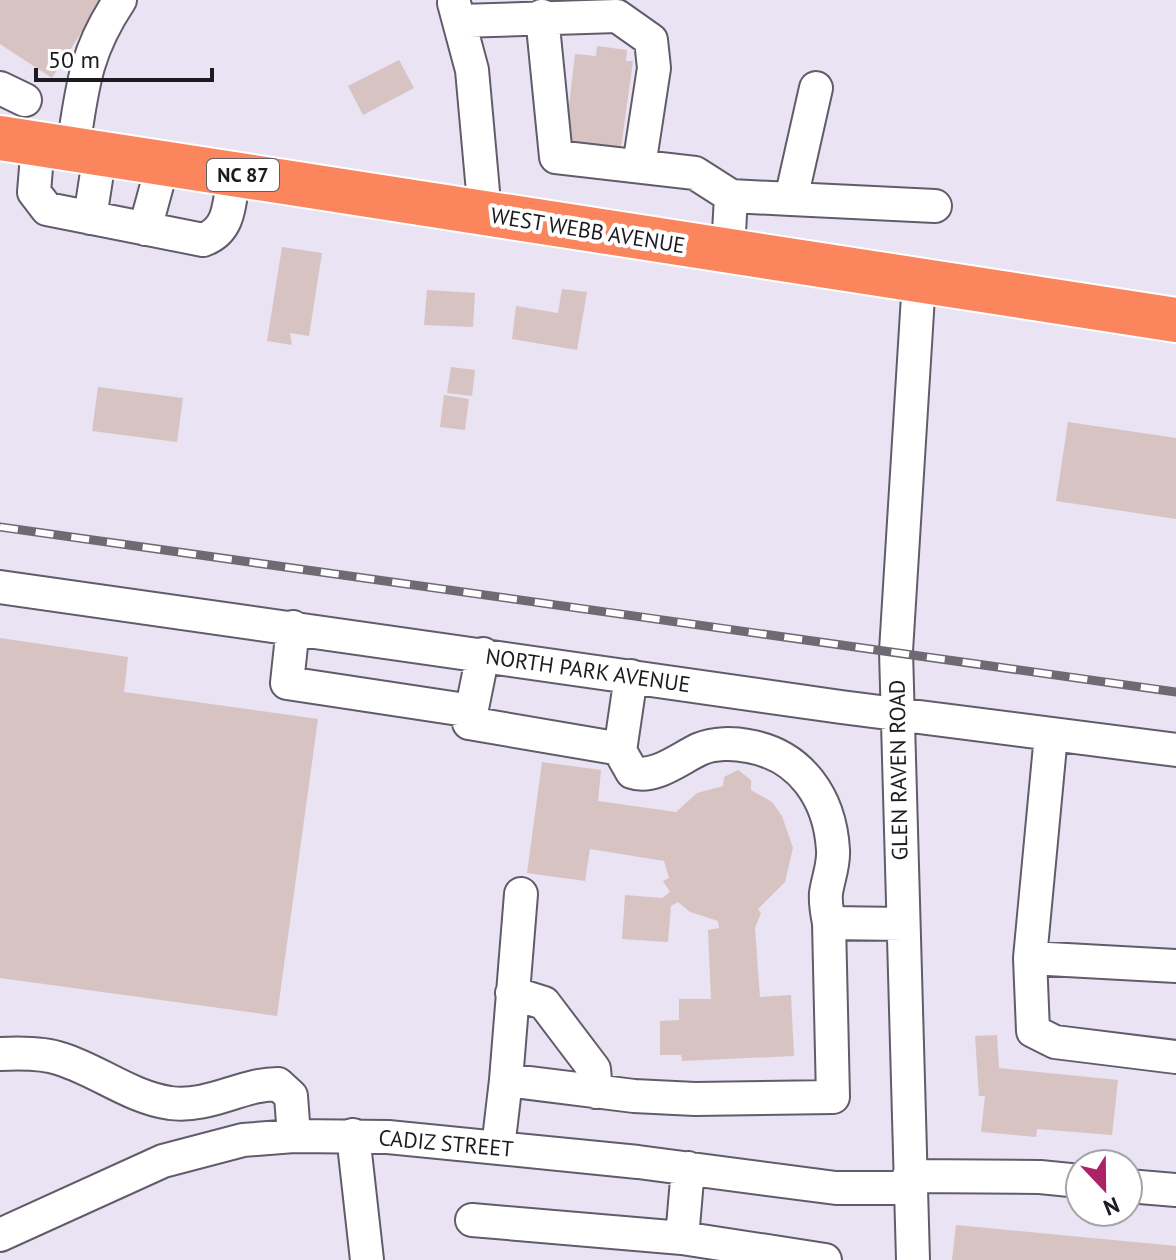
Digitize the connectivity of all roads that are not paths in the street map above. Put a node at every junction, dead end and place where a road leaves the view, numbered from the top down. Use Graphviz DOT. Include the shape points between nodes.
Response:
graph roads {
  1 [pos="120,0"];
  2 [pos="457,10"];
  3 [pos="542,16"];
  4 [pos="816,88"];
  5 [pos="53,146"];
  6 [pos="163,163"];
  7 [pos="639,166"];
  8 [pos="234,173"];
  9 [pos="731,196"];
  10 [pos="791,199"];
  11 [pos="935,206"];
  12 [pos="485,214"];
  13 [pos="90,218"];
  14 [pos="145,229"];
  15 [pos="728,251"];
  16 [pos="919,280"];
  17 [pos="1176,320"];
  18 [pos="0,587"];
  19 [pos="293,627"];
  20 [pos="483,654"];
  21 [pos="631,676"];
  22 [pos="472,711"];
  23 [pos="896,713"];
  24 [pos="1051,735"];
  25 [pos="621,749"];
  26 [pos="1176,750"];
  27 [pos="521,894"];
  28 [pos="829,923"];
  29 [pos="903,924"];
  30 [pos="1030,958"];
  31 [pos="1176,966"];
  32 [pos="512,993"];
  33 [pos="0,1054"];
  34 [pos="1176,1057"];
  35 [pos="506,1080"];
  36 [pos="596,1092"];
  37 [pos="353,1135"];
  38 [pos="294,1136"];
  39 [pos="498,1148"];
  40 [pos="688,1168"];
  41 [pos="1064,1179"];
  42 [pos="909,1182"];
  43 [pos="1144,1187"];
  44 [pos="1176,1190"];
  45 [pos="472,1220"];
  46 [pos="0,1235"];
  47 [pos="682,1238"];
  48 [pos="367,1260"];
  49 [pos="825,1260"];
  50 [pos="913,1260"];
  1 -- 5 [label="street" via="99,32"];
  2 -- 3 [label="street"];
  2 -- 12 [label="street" via="472,70"];
  3 -- 7 [label="street" via="556,157"];
  3 -- 7 [label="street" via="617,16 651,40 654,68"];
  4 -- 10 [label="street"];
  5 -- 6 [label="highway, WEST WEBB AVENUE / NC 87"];
  5 -- 13 [label="street"];
  5 -- 13 [label="street" via="34,192 39,203"];
  6 -- 8 [label="highway, WEST WEBB AVENUE / NC 87"];
  6 -- 14 [label="street"];
  7 -- 9 [label="street" via="695,173"];
  8 -- 12 [label="highway, WEST WEBB AVENUE / NC 87"];
  8 -- 14 [label="street" via="225,225 218,235 203,240"];
  9 -- 10 [label="street"];
  9 -- 15 [label="street"];
  10 -- 11 [label="street"];
  12 -- 15 [label="highway, WEST WEBB AVENUE / NC 87"];
  13 -- 14 [label="street"];
  15 -- 16 [label="highway, WEST WEBB AVENUE / NC 87"];
  16 -- 17 [label="highway, WEST WEBB AVENUE / NC 87"];
  16 -- 23 [label="street, GLEN RAVEN ROAD"];
  18 -- 19 [label="street, NORTH PARK AVENUE"];
  19 -- 20 [label="street, NORTH PARK AVENUE"];
  19 -- 22 [label="street" via="287,683"];
  20 -- 21 [label="street, NORTH PARK AVENUE"];
  20 -- 22 [label="street"];
  21 -- 23 [label="street, NORTH PARK AVENUE"];
  21 -- 25 [label="street"];
  22 -- 25 [label="street" via="469,723"];
  23 -- 24 [label="street, NORTH PARK AVENUE"];
  23 -- 29 [label="street, GLEN RAVEN ROAD"];
  24 -- 26 [label="street, NORTH PARK AVENUE"];
  24 -- 30 [label="street"];
  25 -- 28 [label="street" via="625,762 639,775 706,747 737,744 790,760 815,791 832,836 826,893"];
  27 -- 32 [label="street"];
  28 -- 29 [label="street"];
  28 -- 36 [label="street" via="833,1097 695,1099"];
  29 -- 42 [label="street, GLEN RAVEN ROAD"];
  30 -- 31 [label="street"];
  30 -- 34 [label="street" via="1033,1031 1055,1042"];
  32 -- 35 [label="street"];
  32 -- 36 [label="street" via="544,1003 594,1069"];
  33 -- 38 [label="street" via="60,1058 128,1090 172,1103 197,1104 278,1084 291,1096"];
  35 -- 36 [label="street"];
  35 -- 39 [label="street"];
  37 -- 38 [label="street, CADIZ STREET"];
  37 -- 39 [label="street, CADIZ STREET"];
  37 -- 48 [label="street"];
  38 -- 46 [label="street, CADIZ STREET" via="243,1140 163,1161"];
  39 -- 40 [label="street, CADIZ STREET"];
  40 -- 42 [label="street, CADIZ STREET" via="836,1188"];
  40 -- 47 [label="street"];
  41 -- 42 [label="street, CADIZ STREET"];
  42 -- 50 [label="street, GLEN RAVEN ROAD"];
  43 -- 44 [label="street"];
  45 -- 47 [label="street"];
  47 -- 49 [label="street"];
}
